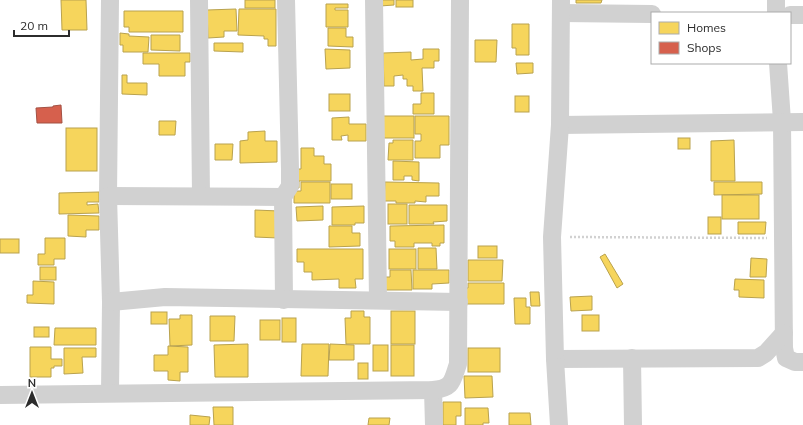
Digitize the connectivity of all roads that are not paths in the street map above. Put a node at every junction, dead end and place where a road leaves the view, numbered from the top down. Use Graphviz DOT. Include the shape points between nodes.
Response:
graph roads {
  1 [pos="110,0"];
  2 [pos="200,0"];
  3 [pos="286,0"];
  4 [pos="374,0"];
  5 [pos="460,0"];
  6 [pos="776,0"];
  7 [pos="561,7"];
  8 [pos="776,12"];
  9 [pos="651,14"];
  10 [pos="791,15"];
  11 [pos="803,15"];
  12 [pos="778,64"];
  13 [pos="782,121"];
  14 [pos="803,122"];
  15 [pos="560,125"];
  16 [pos="108,196"];
  17 [pos="200,196"];
  18 [pos="284,197"];
  19 [pos="284,300"];
  20 [pos="378,300"];
  21 [pos="111,302"];
  22 [pos="459,302"];
  23 [pos="784,333"];
  24 [pos="632,358"];
  25 [pos="555,359"];
  26 [pos="803,362"];
  27 [pos="433,390"];
  28 [pos="110,393"];
  29 [pos="0,395"];
  30 [pos="434,425"];
  31 [pos="559,425"];
  32 [pos="634,425"];
  1 -- 16 [label="street"];
  2 -- 17 [label="street"];
  3 -- 18 [label="street" via="290,186"];
  4 -- 20 [label="street"];
  5 -- 22 [label="street"];
  6 -- 8 [label="street"];
  7 -- 9 [label="street"];
  7 -- 15 [label="street"];
  10 -- 11 [label="street"];
  12 -- 13 [label="street"];
  13 -- 14 [label="street"];
  13 -- 15 [label="street"];
  13 -- 23 [label="street"];
  15 -- 25 [label="street" via="552,237"];
  16 -- 17 [label="street"];
  16 -- 21 [label="street"];
  17 -- 18 [label="street"];
  18 -- 19 [label="street"];
  19 -- 20 [label="street"];
  19 -- 21 [label="street" via="165,297"];
  20 -- 22 [label="street"];
  21 -- 28 [label="street"];
  22 -- 27 [label="street" via="458,364 450,385"];
  23 -- 24 [label="street" via="758,358"];
  23 -- 26 [label="street" via="786,358"];
  24 -- 25 [label="street"];
  24 -- 32 [label="street"];
  25 -- 31 [label="street"];
  27 -- 28 [label="street"];
  27 -- 30 [label="street"];
  28 -- 29 [label="street"];
}
